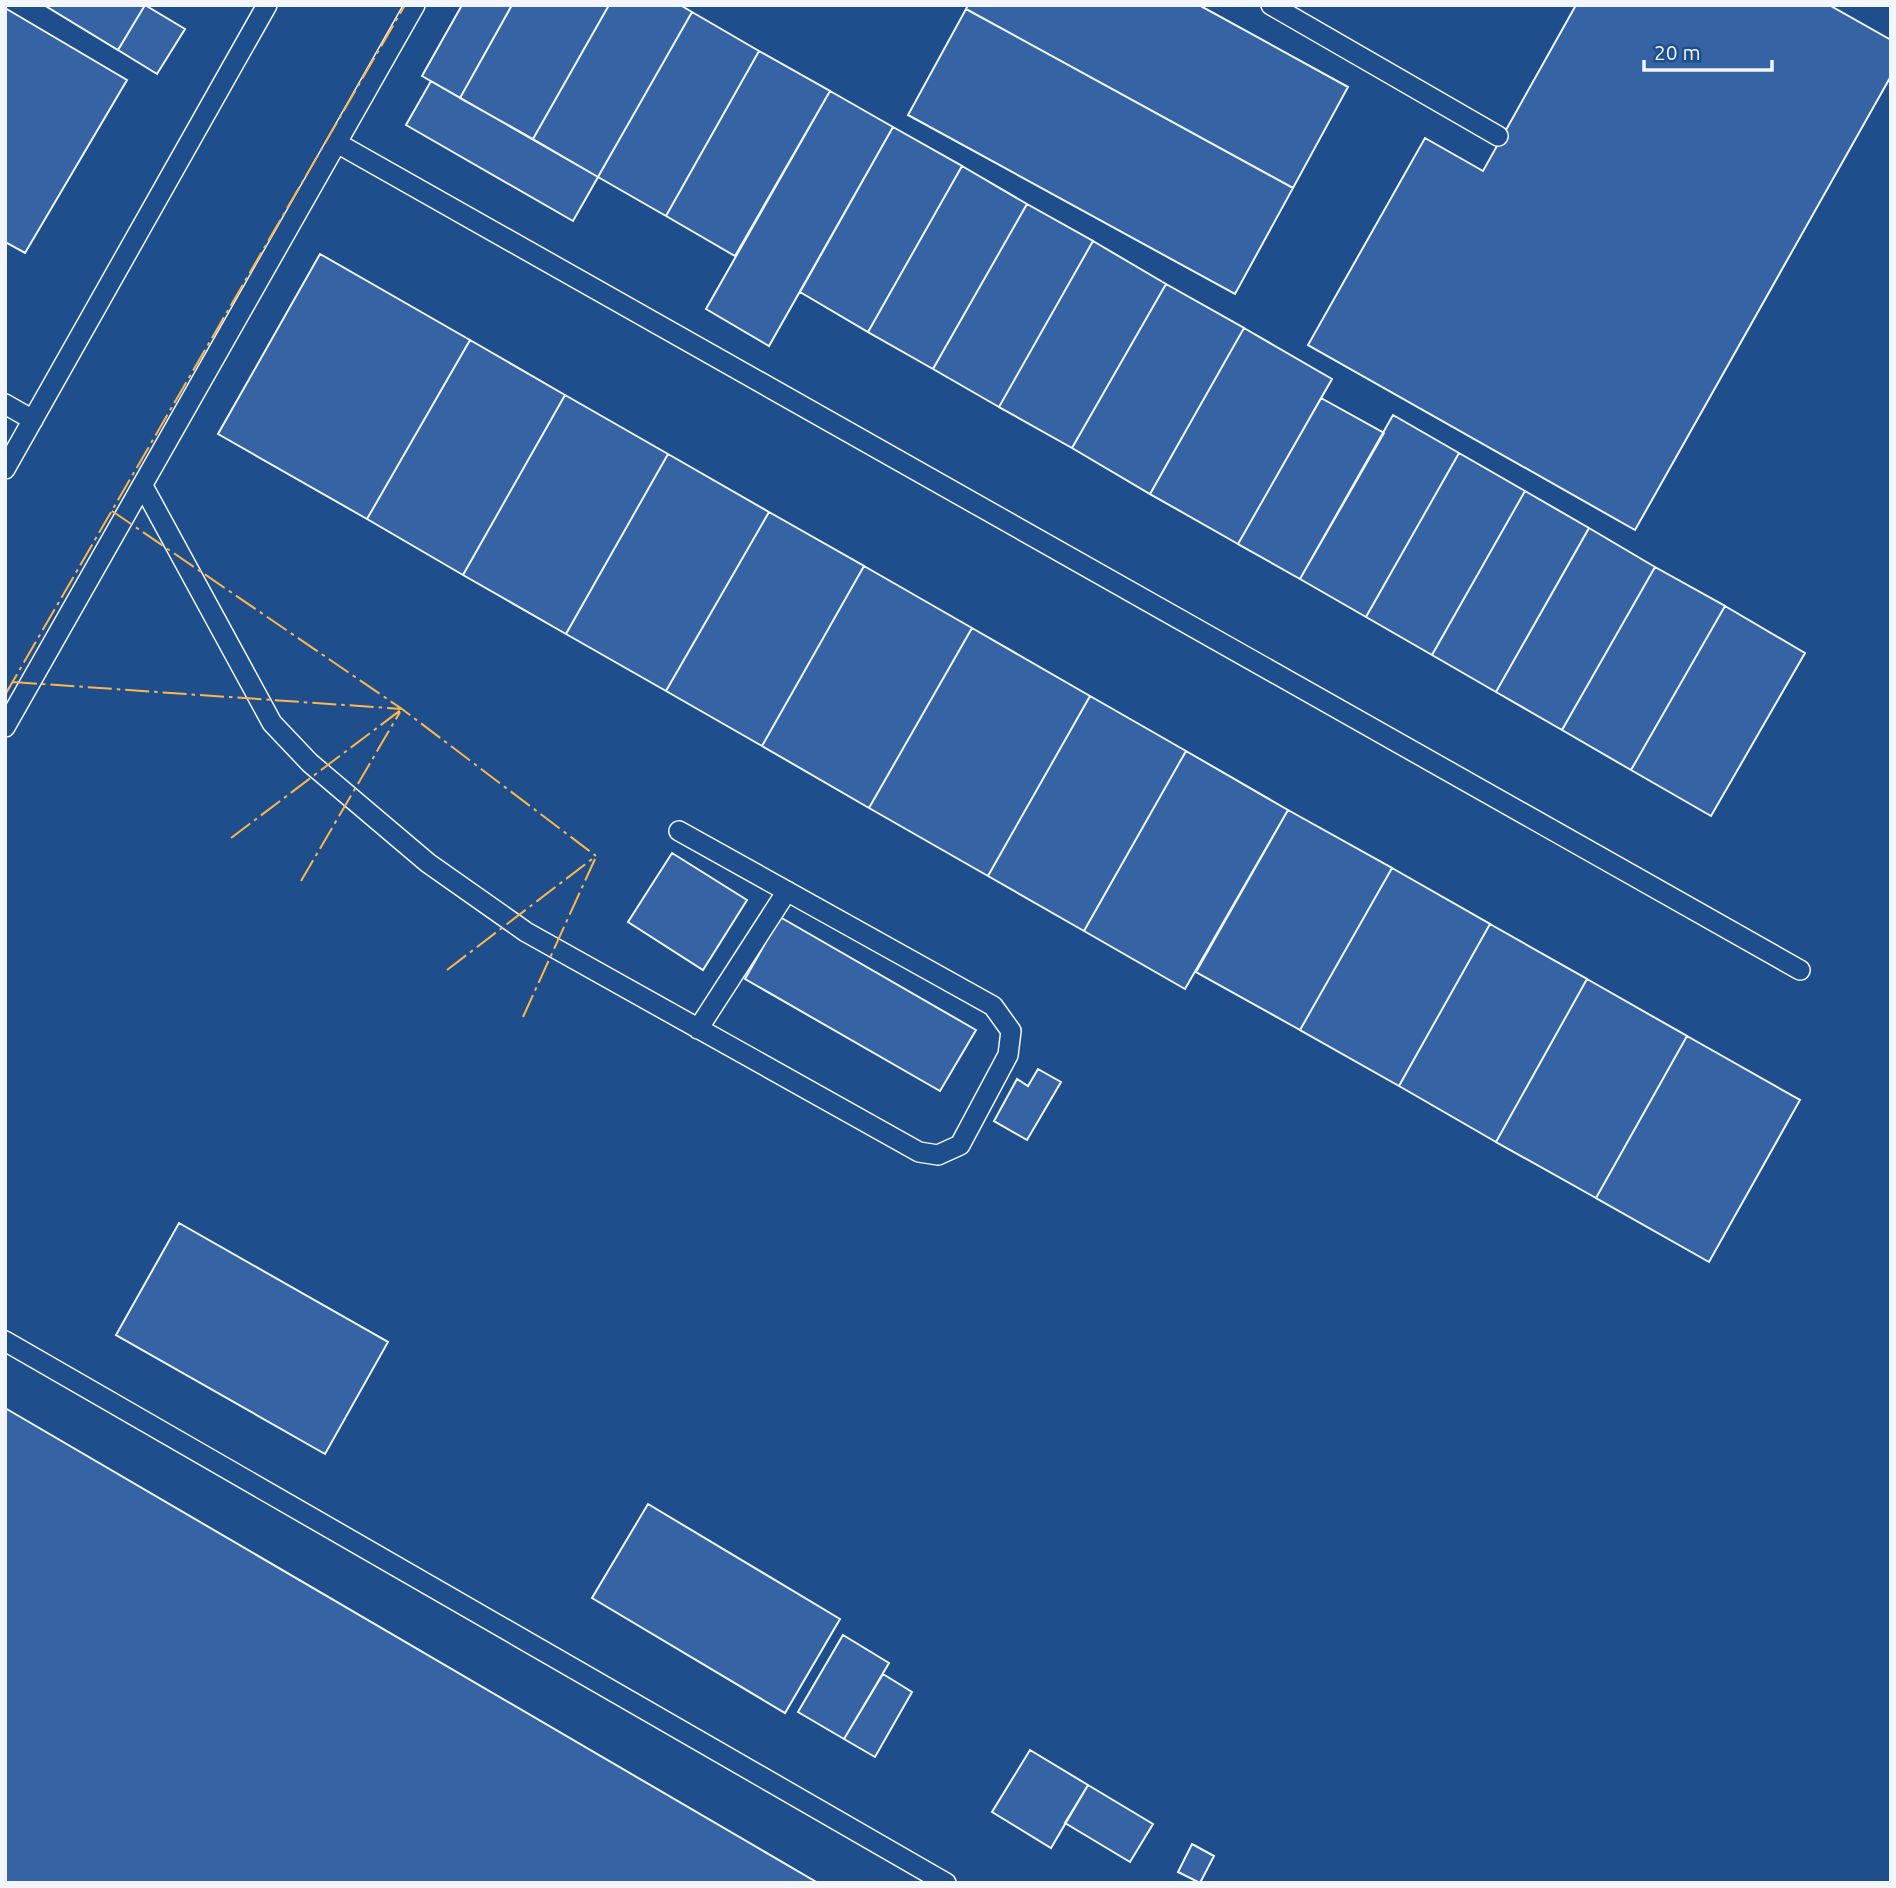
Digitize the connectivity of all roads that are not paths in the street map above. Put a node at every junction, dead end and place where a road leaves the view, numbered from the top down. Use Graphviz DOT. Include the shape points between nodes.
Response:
graph roads {
  1 [pos="267,5"];
  2 [pos="415,5"];
  3 [pos="1271,5"];
  4 [pos="1498,136"];
  5 [pos="337,143"];
  6 [pos="5,404"];
  7 [pos="33,421"];
  8 [pos="5,469"];
  9 [pos="143,486"];
  10 [pos="5,727"];
  11 [pos="680,831"];
  12 [pos="787,891"];
  13 [pos="1800,970"];
  14 [pos="698,1029"];
  15 [pos="5,1341"];
  16 [pos="946,1883"];
  1 -- 7 [label="lane"];
  2 -- 5 [label="lane"];
  3 -- 4 [label="lane"];
  5 -- 9 [label="lane"];
  5 -- 13 [label="lane"];
  6 -- 7 [label="lane"];
  7 -- 8 [label="lane"];
  9 -- 10 [label="lane"];
  9 -- 14 [label="lane" via="272,723 310,763 428,863 526,932"];
  11 -- 12 [label="lane"];
  12 -- 14 [label="lane"];
  12 -- 14 [label="lane" via="993,1006 1010,1031 1007,1055 960,1145 939,1155 919,1152"];
  15 -- 16 [label="lane"];
}
